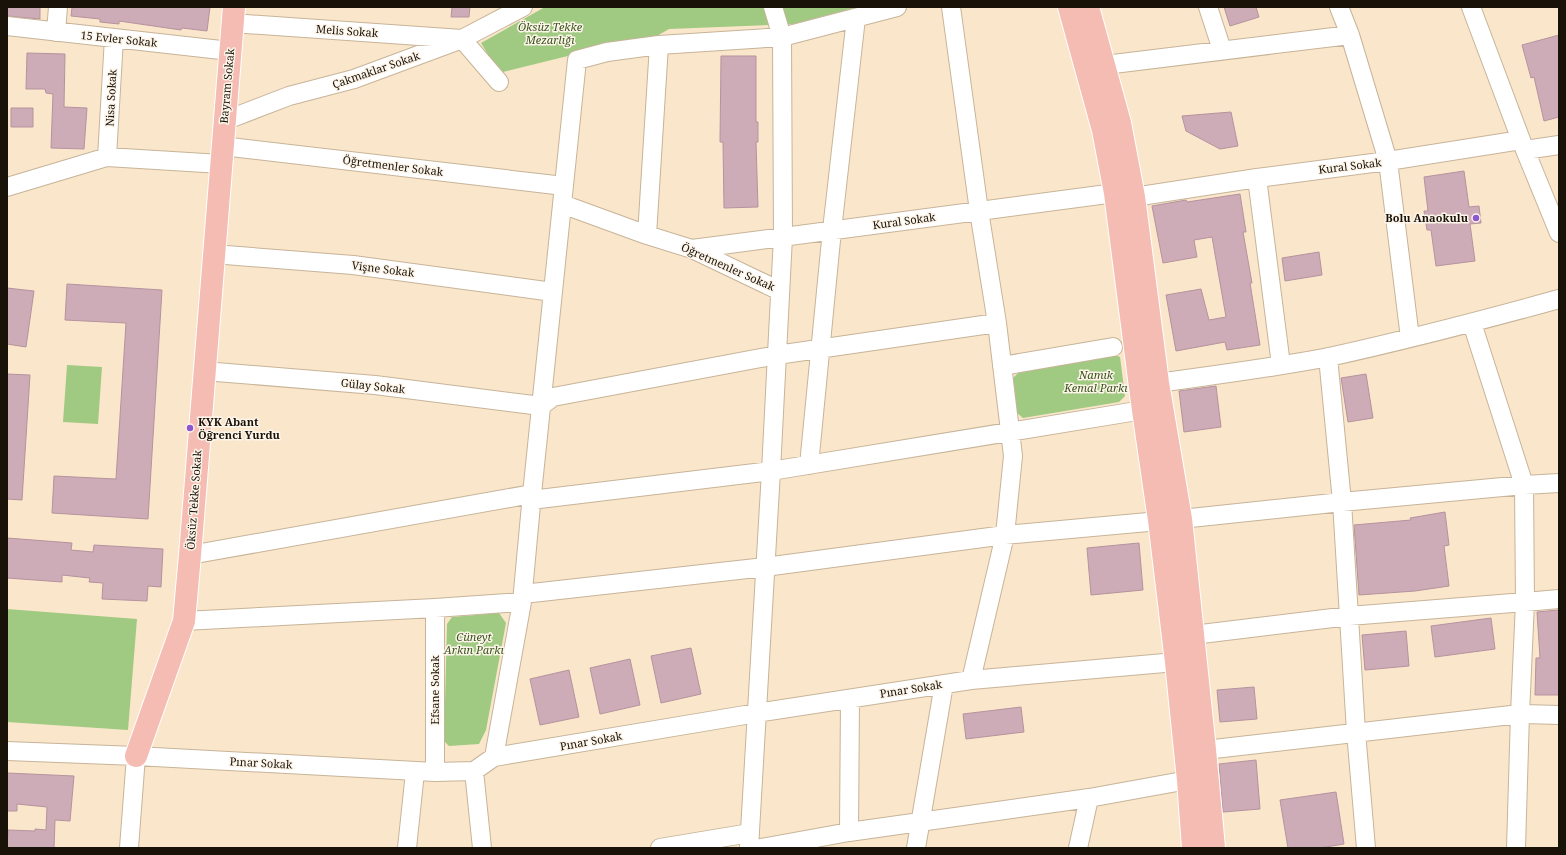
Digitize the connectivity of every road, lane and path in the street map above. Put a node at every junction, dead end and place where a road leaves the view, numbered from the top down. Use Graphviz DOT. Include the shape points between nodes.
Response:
graph roads {
  1 [pos="58,7"];
  2 [pos="523,7"];
  3 [pos="773,7"];
  4 [pos="897,7"];
  5 [pos="951,7"];
  6 [pos="1069,7"];
  7 [pos="1088,7"];
  8 [pos="1208,7"];
  9 [pos="1339,7"];
  10 [pos="1471,7"];
  11 [pos="233,15"];
  12 [pos="856,18"];
  13 [pos="7,26"];
  14 [pos="56,32"];
  15 [pos="1350,35"];
  16 [pos="782,37"];
  17 [pos="114,38"];
  18 [pos="462,39"];
  19 [pos="659,45"];
  20 [pos="1222,50"];
  21 [pos="230,51"];
  22 [pos="1105,65"];
  23 [pos="498,82"];
  24 [pos="224,121"];
  25 [pos="1523,145"];
  26 [pos="1559,145"];
  27 [pos="221,155"];
  28 [pos="107,157"];
  29 [pos="1388,161"];
  30 [pos="1257,178"];
  31 [pos="564,186"];
  32 [pos="7,187"];
  33 [pos="1125,195"];
  34 [pos="562,204"];
  35 [pos="979,211"];
  36 [pos="832,230"];
  37 [pos="1559,233"];
  38 [pos="647,235"];
  39 [pos="783,237"];
  40 [pos="692,249"];
  41 [pos="213,254"];
  42 [pos="780,291"];
  43 [pos="553,292"];
  44 [pos="1559,300"];
  45 [pos="997,323"];
  46 [pos="1472,323"];
  47 [pos="1410,338"];
  48 [pos="1113,347"];
  49 [pos="820,348"];
  50 [pos="777,355"];
  51 [pos="1328,357"];
  52 [pos="1281,365"];
  53 [pos="1002,366"];
  54 [pos="204,371"];
  55 [pos="1158,383"];
  56 [pos="541,406"];
  57 [pos="1143,410"];
  58 [pos="1010,432"];
  59 [pos="809,465"];
  60 [pos="771,471"];
  61 [pos="1559,483"];
  62 [pos="1524,485"];
  63 [pos="532,497"];
  64 [pos="1342,502"];
  65 [pos="1181,519"];
  66 [pos="1159,520"];
  67 [pos="1005,535"];
  68 [pos="190,555"];
  69 [pos="766,567"];
  70 [pos="522,598"];
  71 [pos="1559,598"];
  72 [pos="1525,602"];
  73 [pos="434,608"];
  74 [pos="1349,616"];
  75 [pos="184,622"];
  76 [pos="1193,635"];
  77 [pos="1176,662"];
  78 [pos="971,680"];
  79 [pos="944,684"];
  80 [pos="850,699"];
  81 [pos="757,712"];
  82 [pos="1520,714"];
  83 [pos="1559,715"];
  84 [pos="1356,732"];
  85 [pos="1206,750"];
  86 [pos="7,751"];
  87 [pos="136,756"];
  88 [pos="494,757"];
  89 [pos="474,771"];
  90 [pos="415,772"];
  91 [pos="436,772"];
  92 [pos="1188,780"];
  93 [pos="1089,798"];
  94 [pos="922,821"];
  95 [pos="849,832"];
  96 [pos="749,840"];
  97 [pos="129,848"];
  98 [pos="407,848"];
  99 [pos="482,848"];
  100 [pos="660,848"];
  101 [pos="761,848"];
  102 [pos="916,848"];
  103 [pos="1078,848"];
  104 [pos="1193,848"];
  105 [pos="1214,848"];
  106 [pos="1366,848"];
  107 [pos="1516,848"];
  1 -- 14 [label="street"];
  2 -- 18 [label="street, Çakmaklar Sokak"];
  3 -- 16 [label="street"];
  4 -- 12 [label="street"];
  5 -- 35 [label="street"];
  6 -- 33 [label="main road" via="1102,130"];
  7 -- 22 [label="main road"];
  8 -- 20 [label="street"];
  9 -- 15 [label="street"];
  10 -- 25 [label="street"];
  11 -- 18 [label="street, Melis Sokak"];
  11 -- 21 [label="main road, Bayram Sokak"];
  12 -- 16 [label="street"];
  12 -- 36 [label="street"];
  13 -- 14 [label="street, 15 Evler Sokak"];
  14 -- 17 [label="street, 15 Evler Sokak"];
  15 -- 20 [label="street"];
  15 -- 29 [label="street"];
  16 -- 19 [label="street"];
  16 -- 39 [label="street"];
  17 -- 21 [label="street, 15 Evler Sokak"];
  17 -- 28 [label="street, Nisa Sokak"];
  18 -- 23 [label="street"];
  18 -- 24 [label="street, Çakmaklar Sokak" via="354,79 289,96"];
  19 -- 31 [label="street" via="607,52 577,60"];
  19 -- 38 [label="street"];
  20 -- 22 [label="street"];
  21 -- 24 [label="main road, Bayram Sokak"];
  22 -- 33 [label="main road" via="1120,124"];
  24 -- 27 [label="main road, Bayram Sokak"];
  25 -- 26 [label="street, Kural Sokak"];
  25 -- 29 [label="street, Kural Sokak"];
  25 -- 37 [label="street"];
  27 -- 28 [label="street, Öğretmenler Sokak"];
  27 -- 31 [label="street, Öğretmenler Sokak"];
  27 -- 41 [label="main road, Öksüz Tekke Sokak"];
  28 -- 32 [label="street"];
  29 -- 30 [label="street, Kural Sokak"];
  29 -- 47 [label="street"];
  30 -- 33 [label="street, Kural Sokak"];
  30 -- 52 [label="street"];
  31 -- 34 [label="street"];
  33 -- 35 [label="street, Kural Sokak"];
  33 -- 55 [label="main road"];
  33 -- 57 [label="main road"];
  34 -- 38 [label="street, Öğretmenler Sokak"];
  34 -- 43 [label="street"];
  35 -- 36 [label="street, Kural Sokak"];
  35 -- 45 [label="street"];
  36 -- 39 [label="street, Kural Sokak"];
  36 -- 49 [label="street"];
  38 -- 40 [label="street, Öğretmenler Sokak"];
  39 -- 40 [label="street, Kural Sokak"];
  39 -- 42 [label="street"];
  40 -- 42 [label="street, Öğretmenler Sokak"];
  41 -- 43 [label="street, Vişne Sokak" via="353,265"];
  41 -- 54 [label="main road, Öksüz Tekke Sokak"];
  42 -- 50 [label="street"];
  43 -- 56 [label="street"];
  44 -- 46 [label="street"];
  45 -- 49 [label="street"];
  45 -- 53 [label="street"];
  46 -- 47 [label="street"];
  46 -- 62 [label="street"];
  47 -- 51 [label="street"];
  48 -- 53 [label="street"];
  49 -- 50 [label="street"];
  49 -- 59 [label="street"];
  50 -- 56 [label="street" via="553,397"];
  50 -- 60 [label="street"];
  51 -- 52 [label="street"];
  51 -- 64 [label="street"];
  52 -- 55 [label="street"];
  53 -- 58 [label="street"];
  54 -- 56 [label="street, Gülay Sokak" via="375,385"];
  54 -- 68 [label="main road, Öksüz Tekke Sokak"];
  55 -- 65 [label="main road"];
  56 -- 63 [label="street"];
  57 -- 58 [label="street"];
  57 -- 66 [label="main road"];
  58 -- 59 [label="street"];
  58 -- 67 [label="street" via="1013,456"];
  59 -- 60 [label="street"];
  60 -- 63 [label="street"];
  60 -- 69 [label="street"];
  61 -- 62 [label="street"];
  62 -- 64 [label="street"];
  62 -- 72 [label="street"];
  63 -- 68 [label="street"];
  63 -- 70 [label="street"];
  64 -- 65 [label="street"];
  64 -- 74 [label="street"];
  65 -- 66 [label="street"];
  65 -- 76 [label="main road"];
  66 -- 67 [label="street"];
  66 -- 77 [label="main road"];
  67 -- 69 [label="street"];
  67 -- 78 [label="street"];
  68 -- 75 [label="main road, Öksüz Tekke Sokak"];
  69 -- 70 [label="street"];
  69 -- 81 [label="street"];
  70 -- 73 [label="street"];
  70 -- 88 [label="street"];
  71 -- 72 [label="street"];
  72 -- 74 [label="street"];
  72 -- 82 [label="street"];
  73 -- 75 [label="street"];
  73 -- 91 [label="street, Efsane Sokak"];
  74 -- 76 [label="street"];
  74 -- 84 [label="street"];
  75 -- 87 [label="main road, Öksüz Tekke Sokak"];
  76 -- 85 [label="main road"];
  77 -- 78 [label="street, Pınar Sokak"];
  77 -- 92 [label="main road"];
  78 -- 79 [label="street, Pınar Sokak"];
  79 -- 80 [label="street, Pınar Sokak"];
  79 -- 94 [label="street"];
  80 -- 81 [label="street, Pınar Sokak"];
  80 -- 95 [label="street"];
  81 -- 88 [label="street, Pınar Sokak"];
  81 -- 96 [label="street"];
  82 -- 83 [label="street"];
  82 -- 84 [label="street"];
  82 -- 107 [label="street"];
  84 -- 85 [label="street"];
  84 -- 106 [label="street"];
  85 -- 105 [label="main road"];
  86 -- 87 [label="street, Pınar Sokak"];
  87 -- 90 [label="street, Pınar Sokak"];
  87 -- 97 [label="street"];
  88 -- 89 [label="street, Pınar Sokak"];
  89 -- 91 [label="street, Pınar Sokak"];
  89 -- 99 [label="street"];
  90 -- 91 [label="street, Pınar Sokak"];
  90 -- 98 [label="street"];
  92 -- 93 [label="street"];
  92 -- 104 [label="main road"];
  93 -- 94 [label="street"];
  93 -- 103 [label="street"];
  94 -- 95 [label="street"];
  94 -- 102 [label="street"];
  95 -- 101 [label="street"];
  96 -- 100 [label="street"];
}
